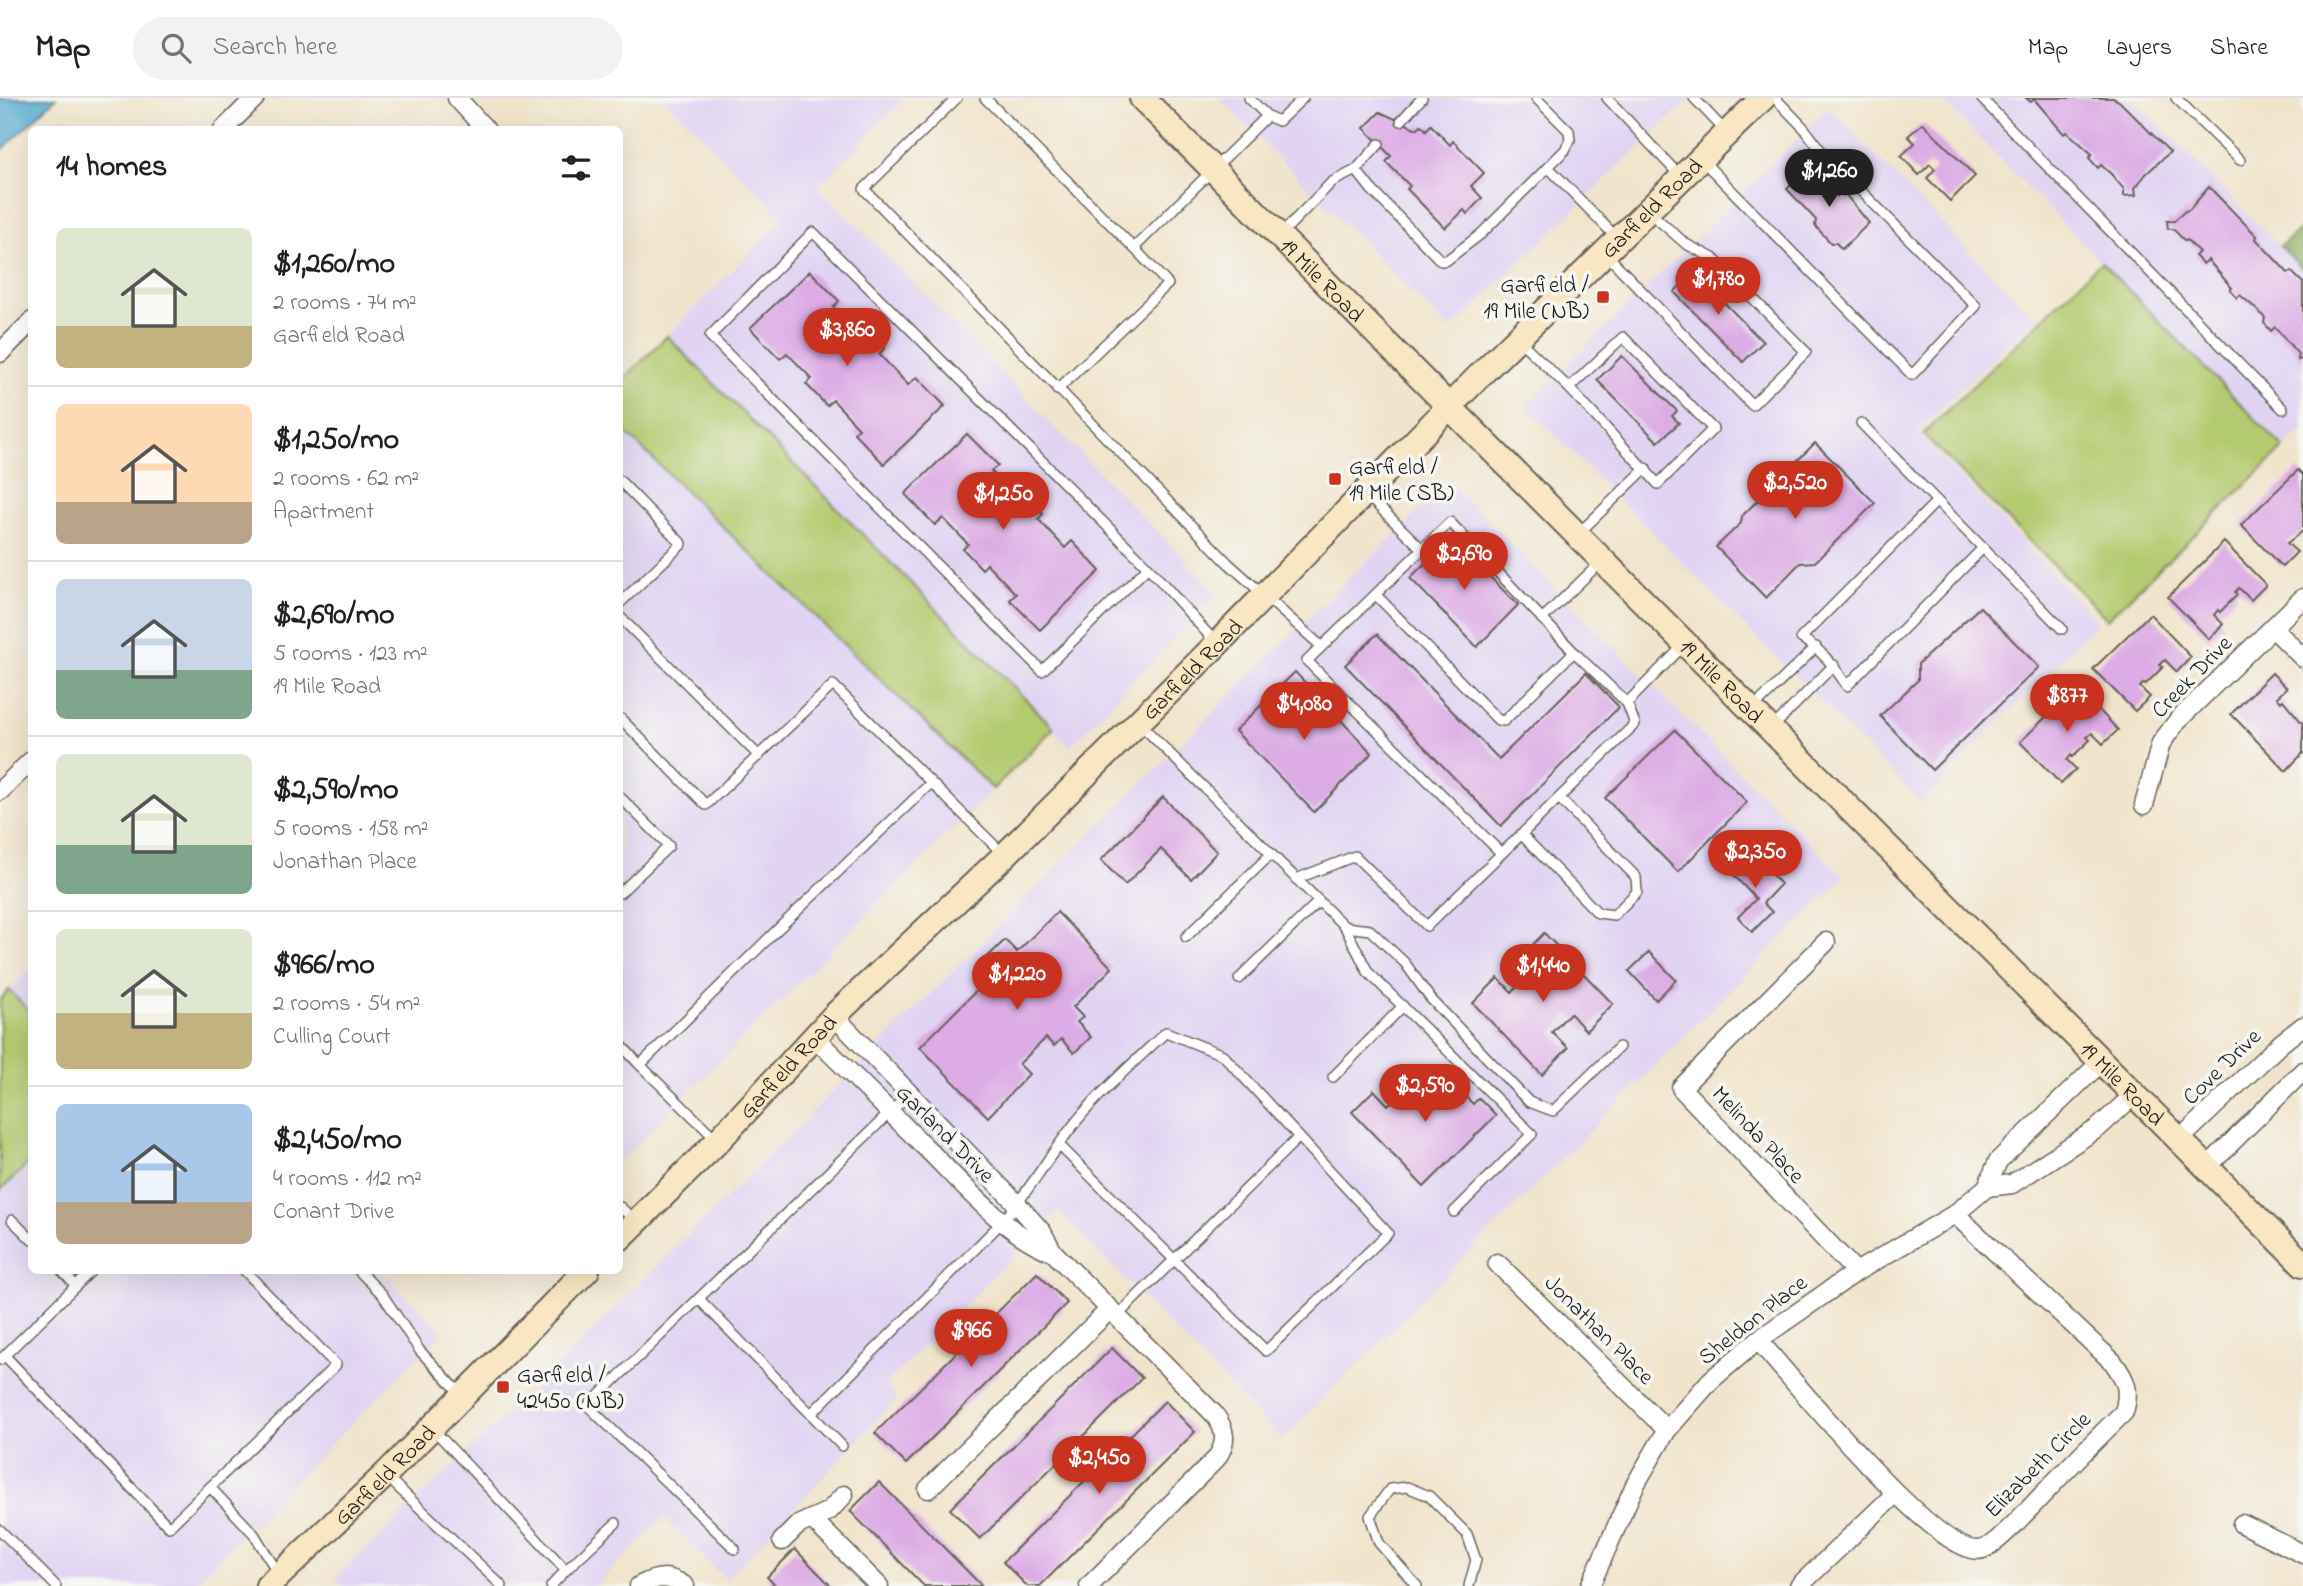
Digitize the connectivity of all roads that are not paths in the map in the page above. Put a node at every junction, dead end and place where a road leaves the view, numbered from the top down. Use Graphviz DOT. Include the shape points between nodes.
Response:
graph roads {
  1 [pos="255,98"];
  2 [pos="457,98"];
  3 [pos="957,98"];
  4 [pos="985,98"];
  5 [pos="1142,98"];
  6 [pos="1249,98"];
  7 [pos="1303,98"];
  8 [pos="1423,98"];
  9 [pos="1536,98"];
  10 [pos="1607,98"];
  11 [pos="1694,98"];
  12 [pos="1763,98"];
  13 [pos="1775,98"];
  14 [pos="1981,98"];
  15 [pos="2176,98"];
  16 [pos="1267,116"];
  17 [pos="1401,121"];
  18 [pos="227,126"];
  19 [pos="482,126"];
  20 [pos="1727,133"];
  21 [pos="1380,144"];
  22 [pos="1701,158"];
  23 [pos="2240,160"];
  24 [pos="1548,167"];
  25 [pos="1213,169"];
  26 [pos="1356,170"];
  27 [pos="1682,178"];
  28 [pos="1648,211"];
  29 [pos="1280,235"];
  30 [pos="1612,246"];
  31 [pos="1134,248"];
  32 [pos="28,325"];
  33 [pos="1517,338"];
  34 [pos="0,353"];
  35 [pos="1569,388"];
  36 [pos="1057,390"];
  37 [pos="1450,406"];
  38 [pos="2283,410"];
  39 [pos="1861,423"];
  40 [pos="1646,468"];
  41 [pos="623,484"];
  42 [pos="1366,494"];
  43 [pos="1937,501"];
  44 [pos="1578,534"];
  45 [pos="1983,548"];
  46 [pos="1422,550"];
  47 [pos="1603,560"];
  48 [pos="1148,567"];
  49 [pos="1266,595"];
  50 [pos="1376,595"];
  51 [pos="2303,598"];
  52 [pos="623,600"];
  53 [pos="1542,619"];
  54 [pos="623,620"];
  55 [pos="2273,628"];
  56 [pos="2062,629"];
  57 [pos="1685,643"];
  58 [pos="1217,644"];
  59 [pos="1321,646"];
  60 [pos="1816,647"];
  61 [pos="1574,652"];
  62 [pos="2303,658"];
  63 [pos="1834,665"];
  64 [pos="1627,703"];
  65 [pos="1752,710"];
  66 [pos="623,721"];
  67 [pos="1138,723"];
  68 [pos="1770,729"];
  69 [pos="759,755"];
  70 [pos="28,764"];
  71 [pos="931,783"];
  72 [pos="0,791"];
  73 [pos="1559,798"];
  74 [pos="623,800"];
  75 [pos="2144,806"];
  76 [pos="1521,834"];
  77 [pos="1501,853"];
  78 [pos="1271,854"];
  79 [pos="1004,856"];
  80 [pos="623,878"];
  81 [pos="1296,879"];
  82 [pos="628,884"];
  83 [pos="623,890"];
  84 [pos="1320,901"];
  85 [pos="1345,927"];
  86 [pos="1186,937"];
  87 [pos="1826,942"];
  88 [pos="1239,979"];
  89 [pos="1403,1006"];
  90 [pos="834,1016"];
  91 [pos="2301,1030"];
  92 [pos="814,1037"];
  93 [pos="623,1047"];
  94 [pos="1619,1047"];
  95 [pos="2102,1061"];
  96 [pos="640,1065"];
  97 [pos="2303,1071"];
  98 [pos="1333,1077"];
  99 [pos="909,1094"];
  100 [pos="2135,1094"];
  101 [pos="890,1111"];
  102 [pos="1298,1137"];
  103 [pos="718,1140"];
  104 [pos="2179,1140"];
  105 [pos="1059,1145"];
  106 [pos="2207,1167"];
  107 [pos="1987,1187"];
  108 [pos="1017,1204"];
  109 [pos="1454,1212"];
  110 [pos="1955,1214"];
  111 [pos="12,1220"];
  112 [pos="1003,1221"];
  113 [pos="625,1222"];
  114 [pos="28,1236"];
  115 [pos="1053,1252"];
  116 [pos="1174,1259"];
  117 [pos="1497,1263"];
  118 [pos="2303,1264"];
  119 [pos="1856,1272"];
  120 [pos="65,1274"];
  121 [pos="88,1274"];
  122 [pos="248,1274"];
  123 [pos="362,1274"];
  124 [pos="583,1274"];
  125 [pos="76,1286"];
  126 [pos="699,1299"];
  127 [pos="1114,1313"];
  128 [pos="1758,1340"];
  129 [pos="2,1358"];
  130 [pos="462,1395"];
  131 [pos="811,1414"];
  132 [pos="430,1427"];
  133 [pos="1667,1430"];
  134 [pos="842,1446"];
  135 [pos="385,1475"];
  136 [pos="210,1487"];
  137 [pos="928,1489"];
  138 [pos="1895,1494"];
  139 [pos="844,1496"];
  140 [pos="812,1519"];
  141 [pos="616,1523"];
  142 [pos="2242,1524"];
  143 [pos="0,1530"];
  144 [pos="782,1541"];
  145 [pos="735,1549"];
  146 [pos="2303,1554"];
  147 [pos="566,1570"];
  148 [pos="281,1582"];
  149 [pos="56,1586"];
  150 [pos="502,1586"];
  151 [pos="551,1586"];
  152 [pos="639,1586"];
  153 [pos="685,1586"];
  154 [pos="879,1586"];
  155 [pos="1088,1586"];
  156 [pos="1417,1586"];
  157 [pos="1469,1586"];
  158 [pos="1590,1586"];
  159 [pos="1799,1586"];
  1 -- 18 [label="street"];
  2 -- 19 [label="street"];
  3 -- 36 [label="lane" via="864,189"];
  4 -- 31 [label="lane"];
  5 -- 25 [label="main road, 19 Mile Road"];
  6 -- 16 [label="lane"];
  7 -- 16 [label="lane" via="1279,121"];
  8 -- 17 [label="lane"];
  9 -- 24 [label="lane" via="1569,131 1565,150"];
  10 -- 27 [label="lane"];
  11 -- 20 [label="lane"];
  12 -- 20 [label="main road, Garfield Road"];
  13 -- 22 [label="lane" via="1822,152 1976,306 1912,375"];
  14 -- 38 [label="lane"];
  15 -- 23 [label="lane"];
  16 -- 25 [label="lane"];
  20 -- 22 [label="main road, Garfield Road"];
  21 -- 26 [label="lane"];
  22 -- 27 [label="main road, Garfield Road"];
  24 -- 26 [label="lane" via="1480,234 1441,261"];
  24 -- 30 [label="lane"];
  25 -- 29 [label="main road, 19 Mile Road"];
  25 -- 31 [label="lane"];
  26 -- 29 [label="lane" via="1332,183"];
  27 -- 28 [label="main road, Garfield Road"];
  28 -- 30 [label="main road, Garfield Road"];
  28 -- 30 [label="lane" via="1686,244 1713,258 1806,352 1752,405"];
  29 -- 37 [label="main road, 19 Mile Road"];
  30 -- 33 [label="main road, Garfield Road"];
  31 -- 36 [label="lane" via="1168,284"];
  32 -- 34 [label="street"];
  33 -- 35 [label="lane"];
  33 -- 37 [label="main road, Garfield Road"];
  35 -- 40 [label="lane"];
  35 -- 40 [label="lane" via="1623,337 1713,429 1658,484"];
  36 -- 49 [label="lane" via="1228,563"];
  37 -- 42 [label="main road, Garfield Road"];
  37 -- 44 [label="main road, 19 Mile Road"];
  39 -- 43 [label="lane"];
  40 -- 44 [label="lane"];
  41 -- 52 [label="lane" via="681,544"];
  42 -- 46 [label="lane"];
  42 -- 49 [label="main road, Garfield Road"];
  43 -- 45 [label="lane"];
  43 -- 60 [label="lane" via="1801,638"];
  44 -- 47 [label="main road, 19 Mile Road"];
  45 -- 56 [label="lane"];
  45 -- 63 [label="lane" via="1847,686"];
  46 -- 50 [label="lane"];
  46 -- 53 [label="lane" via="1450,522"];
  47 -- 53 [label="lane"];
  47 -- 57 [label="main road, 19 Mile Road"];
  48 -- 48 [label="lane" via="813,232 710,335 1042,671"];
  48 -- 58 [label="lane"];
  49 -- 58 [label="main road, Garfield Road"];
  49 -- 59 [label="lane"];
  50 -- 59 [label="lane"];
  50 -- 61 [label="lane" via="1498,720 1504,721"];
  51 -- 55 [label="street, Creek Drive"];
  53 -- 61 [label="lane"];
  54 -- 69 [label="lane"];
  55 -- 62 [label="street"];
  55 -- 75 [label="street, Creek Drive" via="2178,720 2161,743"];
  57 -- 64 [label="lane"];
  57 -- 65 [label="main road, 19 Mile Road"];
  58 -- 67 [label="main road, Garfield Road"];
  59 -- 77 [label="lane" via="1307,661"];
  60 -- 63 [label="lane"];
  60 -- 65 [label="lane"];
  61 -- 64 [label="lane"];
  63 -- 68 [label="lane"];
  64 -- 73 [label="lane" via="1635,724"];
  65 -- 68 [label="main road, 19 Mile Road"];
  66 -- 69 [label="lane" via="706,805"];
  67 -- 78 [label="lane"];
  67 -- 79 [label="main road, Garfield Road"];
  68 -- 95 [label="main road, 19 Mile Road"];
  69 -- 71 [label="lane" via="833,685"];
  70 -- 72 [label="street"];
  71 -- 79 [label="lane"];
  71 -- 96 [label="lane"];
  73 -- 76 [label="lane"];
  73 -- 76 [label="lane" via="1636,877 1637,891 1614,915 1598,913"];
  74 -- 82 [label="lane" via="669,846"];
  76 -- 77 [label="lane"];
  77 -- 81 [label="lane" via="1427,926 1355,856"];
  78 -- 81 [label="lane"];
  78 -- 86 [label="lane"];
  79 -- 90 [label="main road, Garfield Road"];
  80 -- 82 [label="lane"];
  81 -- 84 [label="lane"];
  82 -- 83 [label="lane"];
  84 -- 85 [label="lane"];
  84 -- 88 [label="lane"];
  85 -- 89 [label="lane" via="1368,972"];
  85 -- 94 [label="lane" via="1370,929 1529,1102 1553,1111"];
  87 -- 119 [label="street, Melinda Place" via="1681,1088"];
  89 -- 98 [label="lane"];
  89 -- 109 [label="lane" via="1532,1134"];
  90 -- 92 [label="main road, Garfield Road"];
  90 -- 99 [label="street, Garland Drive"];
  91 -- 104 [label="street, Cove Drive"];
  92 -- 101 [label="street, Garland Drive"];
  92 -- 103 [label="main road, Garfield Road"];
  93 -- 96 [label="lane"];
  95 -- 100 [label="main road, 19 Mile Road"];
  95 -- 107 [label="street, Sheldon Place" via="1998,1161"];
  96 -- 103 [label="lane"];
  97 -- 106 [label="street"];
  99 -- 101 [label="lane"];
  99 -- 108 [label="street, Garland Drive"];
  100 -- 104 [label="main road, 19 Mile Road"];
  100 -- 107 [label="street, Sheldon Place" via="2098,1128 2012,1184"];
  101 -- 112 [label="street, Garland Drive"];
  101 -- 126 [label="lane"];
  102 -- 105 [label="lane" via="1223,1055 1166,1032 1087,1108"];
  102 -- 116 [label="lane"];
  102 -- 116 [label="lane" via="1388,1233 1266,1351"];
  103 -- 113 [label="main road, Garfield Road"];
  104 -- 106 [label="main road, 19 Mile Road"];
  105 -- 108 [label="lane"];
  105 -- 116 [label="lane"];
  106 -- 118 [label="main road, 19 Mile Road"];
  107 -- 110 [label="street, Sheldon Place"];
  108 -- 112 [label="lane"];
  108 -- 115 [label="street, Garland Drive"];
  110 -- 119 [label="street, Sheldon Place"];
  110 -- 138 [label="street, Elizabeth Circle" via="2113,1362 2124,1376 2128,1396 2124,1412 2006,1532 1983,1549 1966,1549 1947,1539"];
  111 -- 114 [label="lane"];
  112 -- 115 [label="street, Garland Drive" via="1031,1244"];
  112 -- 131 [label="lane"];
  115 -- 127 [label="street, Garland Drive"];
  116 -- 127 [label="lane"];
  117 -- 133 [label="street, Jonathan Place"];
  119 -- 128 [label="street, Sheldon Place"];
  120 -- 125 [label="lane"];
  121 -- 125 [label="lane"];
  122 -- 136 [label="lane" via="335,1365"];
  123 -- 130 [label="lane"];
  124 -- 130 [label="main road, Garfield Road"];
  125 -- 129 [label="lane"];
  126 -- 131 [label="lane"];
  126 -- 145 [label="lane" via="588,1406"];
  127 -- 137 [label="street"];
  127 -- 155 [label="street, Garland Drive" via="1214,1414 1225,1437 1216,1459"];
  128 -- 133 [label="street, Sheldon Place" via="1711,1380"];
  128 -- 138 [label="street, Elizabeth Circle"];
  129 -- 136 [label="lane" via="169,1527"];
  130 -- 132 [label="main road, Garfield Road"];
  131 -- 134 [label="lane"];
  132 -- 135 [label="main road, Garfield Road"];
  132 -- 147 [label="lane"];
  133 -- 158 [label="street, Sheldon Place" via="1635,1485"];
  135 -- 148 [label="main road, Garfield Road"];
  135 -- 150 [label="lane"];
  136 -- 148 [label="lane" via="254,1534"];
  138 -- 159 [label="street"];
  139 -- 140 [label="street"];
  140 -- 144 [label="street"];
  140 -- 154 [label="street"];
  141 -- 147 [label="lane"];
  142 -- 146 [label="street"];
  143 -- 149 [label="lane"];
  147 -- 151 [label="lane"];
  152 -- 153 [label="street" via="664,1576"];
  156 -- 157 [label="lane" via="1379,1543 1370,1516 1390,1489 1407,1486 1429,1496 1466,1534 1476,1560"];
}
